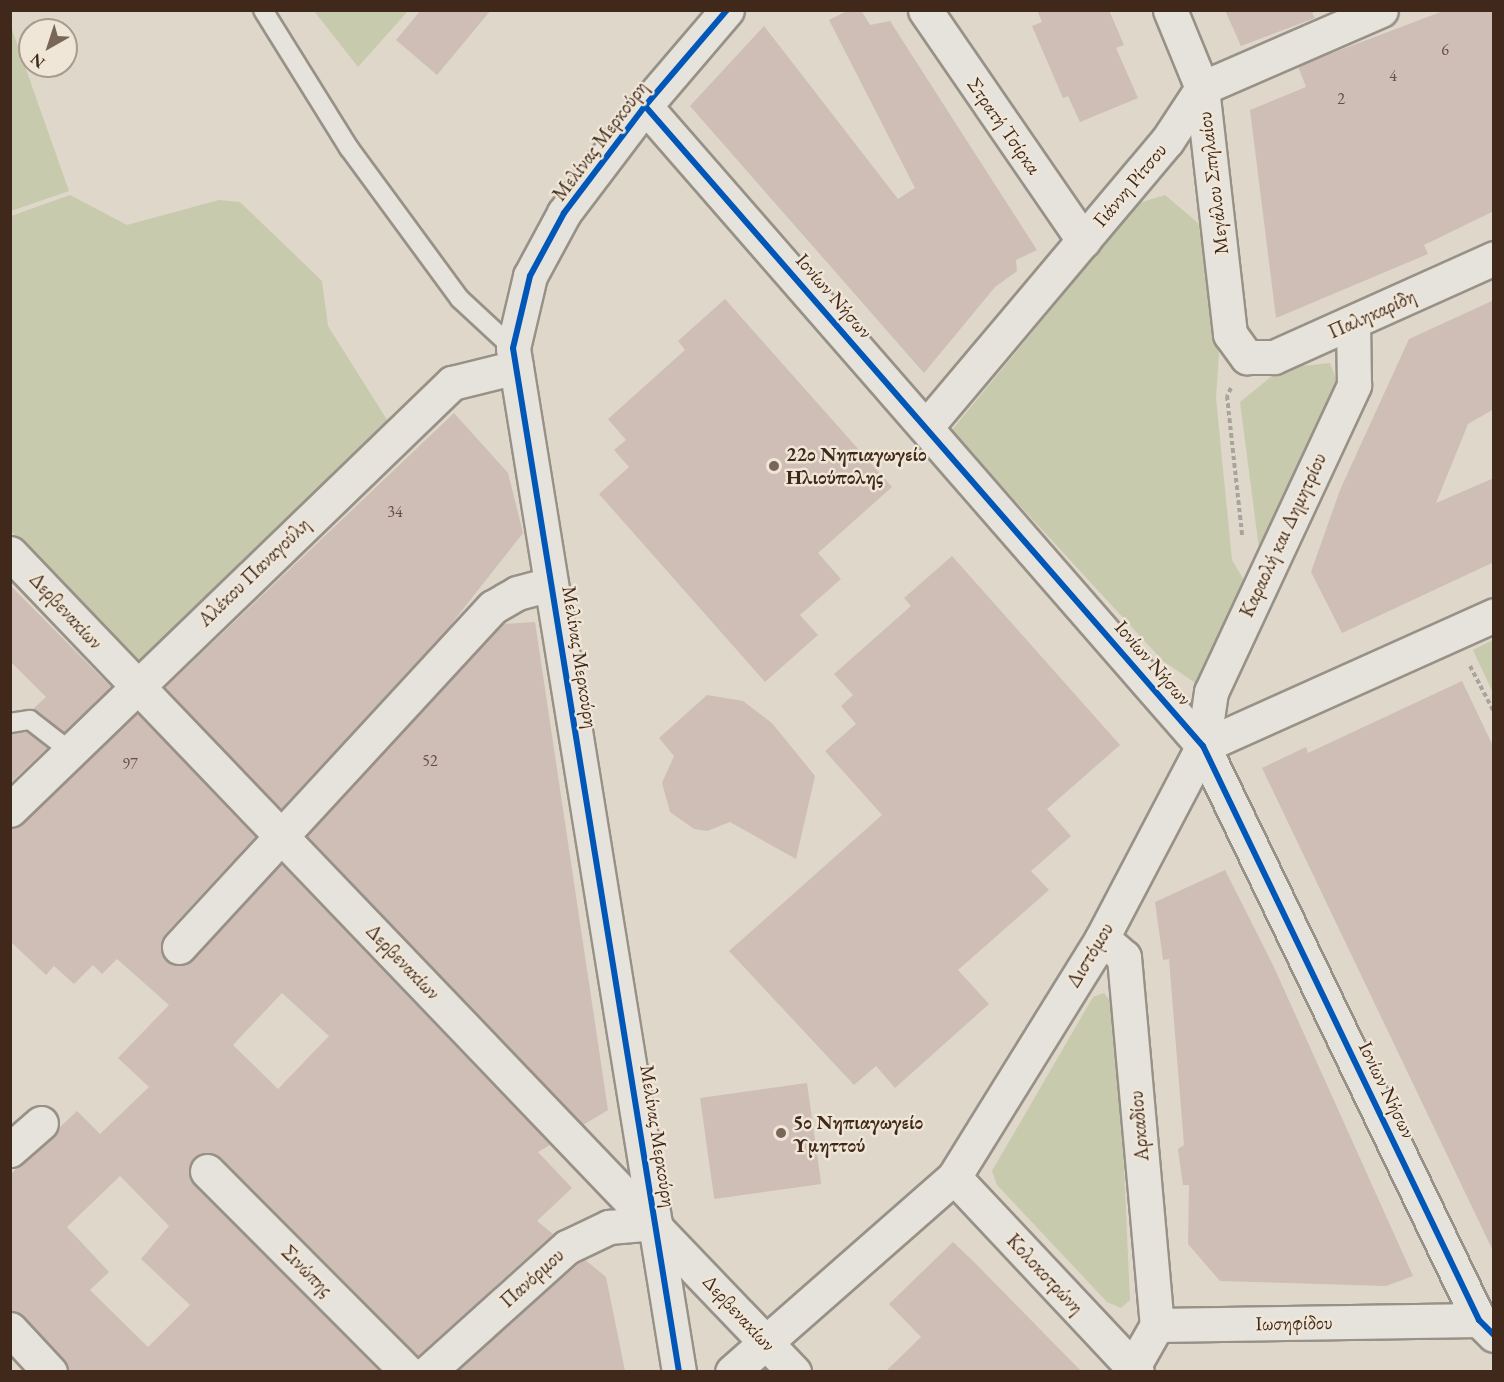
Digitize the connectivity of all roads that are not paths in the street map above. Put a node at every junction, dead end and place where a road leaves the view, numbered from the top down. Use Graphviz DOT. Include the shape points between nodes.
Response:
graph roads {
  1 [pos="263,10"];
  2 [pos="727,10"];
  3 [pos="925,10"];
  4 [pos="1170,10"];
  5 [pos="1381,10"];
  6 [pos="1202,88"];
  7 [pos="645,106"];
  8 [pos="1084,241"];
  9 [pos="1494,258"];
  10 [pos="1353,323"];
  11 [pos="514,357"];
  12 [pos="1247,357"];
  13 [pos="926,427"];
  14 [pos="10,553"];
  15 [pos="551,584"];
  16 [pos="1494,615"];
  17 [pos="136,685"];
  18 [pos="10,723"];
  19 [pos="1203,746"];
  20 [pos="70,751"];
  21 [pos="10,810"];
  22 [pos="285,838"];
  23 [pos="1102,938"];
  24 [pos="179,948"];
  25 [pos="41,1123"];
  26 [pos="10,1150"];
  27 [pos="207,1171"];
  28 [pos="954,1177"];
  29 [pos="655,1223"];
  30 [pos="1157,1325"];
  31 [pos="1486,1328"];
  32 [pos="10,1329"];
  33 [pos="766,1341"];
  34 [pos="1135,1369"];
  35 [pos="50,1371"];
  36 [pos="407,1371"];
  37 [pos="428,1371"];
  38 [pos="679,1371"];
  39 [pos="732,1371"];
  40 [pos="794,1371"];
  1 -- 11 [label="lane" via="349,148 460,299"];
  2 -- 7 [label="street, Μελίνας Μερκούρη"];
  3 -- 8 [label="street, Στρατή Τσίρκα"];
  4 -- 6 [label="street, Μεγάλου Σπηλαίου"];
  5 -- 6 [label="street"];
  6 -- 8 [label="street, Γιάννη Ρίτσου" via="1167,141"];
  6 -- 12 [label="street, Μεγάλου Σπηλαίου" via="1230,334"];
  7 -- 11 [label="street, Μελίνας Μερκούρη" via="564,213 530,276"];
  7 -- 13 [label="street, Ιονίων Νήσων"];
  8 -- 13 [label="street, Γιάννη Ρίτσου"];
  9 -- 10 [label="street, Παληκαρίδη"];
  10 -- 12 [label="street, Παληκαρίδη" via="1274,357"];
  10 -- 19 [label="street, Καραολή και Δημητρίου" via="1354,385 1211,693"];
  11 -- 15 [label="street, Μελίνας Μερκούρη"];
  11 -- 17 [label="street, Αλέκου Παναγούλη" via="452,383"];
  13 -- 19 [label="street, Ιονίων Νήσων"];
  14 -- 17 [label="street, Δερβενακίων"];
  15 -- 22 [label="street" via="517,593 493,608"];
  15 -- 29 [label="street, Μελίνας Μερκούρη"];
  16 -- 19 [label="street"];
  17 -- 20 [label="street, Αλέκου Παναγούλη"];
  17 -- 22 [label="street, Δερβενακίων"];
  18 -- 20 [label="lane" via="30,720"];
  19 -- 23 [label="street, Διστόμου"];
  19 -- 31 [label="street, Ιονίων Νήσων"];
  20 -- 21 [label="street, Αλέκου Παναγούλη"];
  22 -- 24 [label="street"];
  22 -- 29 [label="street, Δερβενακίων"];
  23 -- 28 [label="street, Διστόμου"];
  23 -- 30 [label="street, Αρκαδίου" via="1125,957"];
  25 -- 26 [label="street"];
  27 -- 36 [label="street, Σινώπης"];
  28 -- 33 [label="street, Διστόμου"];
  28 -- 34 [label="street, Κολοκοτρώνη"];
  29 -- 33 [label="street, Δερβενακίων"];
  29 -- 37 [label="street, Πανόρμου" via="609,1227 567,1247"];
  29 -- 38 [label="street, Μελίνας Μερκούρη"];
  30 -- 31 [label="street, Ιωσηφίδου"];
  30 -- 34 [label="street"];
  32 -- 35 [label="street"];
  33 -- 39 [label="street, Διστόμου"];
  33 -- 40 [label="street, Δερβενακίων"];
}
